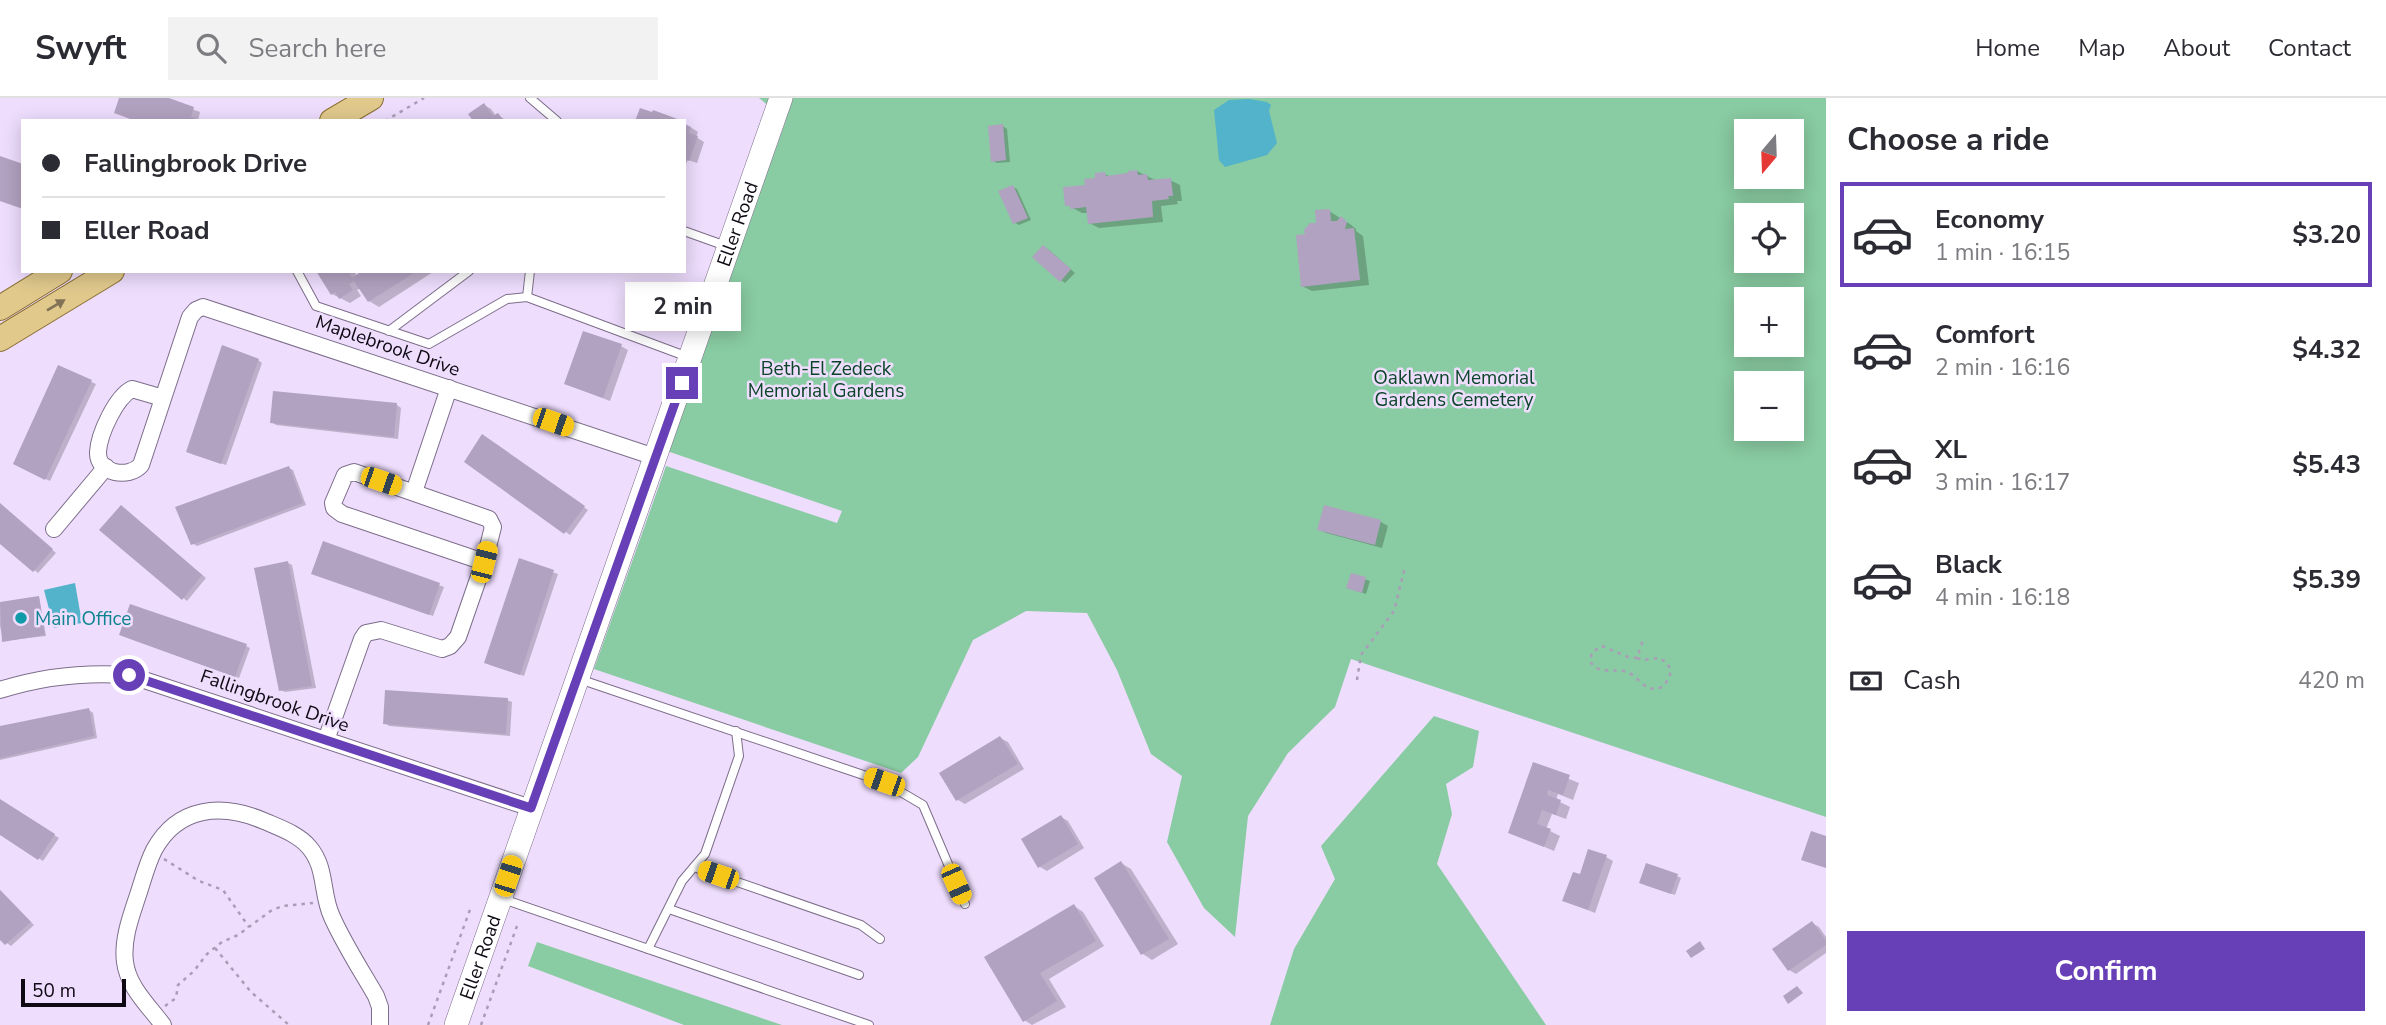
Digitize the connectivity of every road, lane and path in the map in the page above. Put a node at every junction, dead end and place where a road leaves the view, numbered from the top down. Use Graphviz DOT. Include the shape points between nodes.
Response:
graph roads {
  1 [pos="424,98"];
  2 [pos="530,98"];
  3 [pos="781,98"];
  4 [pos="368,99"];
  5 [pos="335,119"];
  6 [pos="388,119"];
  7 [pos="555,119"];
  8 [pos="686,231"];
  9 [pos="729,247"];
  10 [pos="57,273"];
  11 [pos="109,273"];
  12 [pos="298,273"];
  13 [pos="463,273"];
  14 [pos="530,273"];
  15 [pos="527,297"];
  16 [pos="0,308"];
  17 [pos="389,331"];
  18 [pos="0,339"];
  19 [pos="691,358"];
  20 [pos="449,388"];
  21 [pos="163,398"];
  22 [pos="655,457"];
  23 [pos="106,467"];
  24 [pos="414,492"];
  25 [pos="54,528"];
  26 [pos="484,562"];
  27 [pos="1405,567"];
  28 [pos="1643,640"];
  29 [pos="1637,658"];
  30 [pos="576,678"];
  31 [pos="1357,680"];
  32 [pos="0,690"];
  33 [pos="736,731"];
  34 [pos="326,740"];
  35 [pos="531,808"];
  36 [pos="155,850"];
  37 [pos="694,867"];
  38 [pos="500,898"];
  39 [pos="327,902"];
  40 [pos="965,904"];
  41 [pos="471,907"];
  42 [pos="669,909"];
  43 [pos="517,926"];
  44 [pos="249,927"];
  45 [pos="880,939"];
  46 [pos="215,948"];
  47 [pos="648,949"];
  48 [pos="859,975"];
  49 [pos="159,1019"];
  50 [pos="289,1025"];
  51 [pos="380,1025"];
  52 [pos="428,1025"];
  53 [pos="456,1025"];
  54 [pos="481,1025"];
  55 [pos="869,1025"];
  1 -- 6 [label="path"];
  2 -- 7 [label="lane"];
  3 -- 9 [label="street, Eller Road"];
  4 -- 5 [label="main road"];
  8 -- 9 [label="lane"];
  9 -- 19 [label="street, Eller Road"];
  10 -- 16 [label="main road"];
  18 -- 11 [label="main road, one-way"];
  12 -- 17 [label="lane" via="316,306"];
  13 -- 17 [label="lane"];
  14 -- 15 [label="lane"];
  15 -- 17 [label="lane" via="507,299 429,344"];
  15 -- 19 [label="lane"];
  19 -- 22 [label="street, Eller Road"];
  20 -- 21 [label="street, Maplebrook Drive" via="204,307 190,317"];
  20 -- 22 [label="street, Maplebrook Drive"];
  20 -- 24 [label="street"];
  21 -- 23 [label="street, Maplebrook Drive" via="141,465 136,471 119,473"];
  21 -- 23 [label="street" via="132,389 119,398 98,452"];
  22 -- 30 [label="street, Eller Road"];
  23 -- 25 [label="street"];
  24 -- 26 [label="street" via="489,519 493,527"];
  24 -- 26 [label="street" via="354,472 345,475 332,503 342,514"];
  26 -- 34 [label="street" via="458,637 450,646 433,648 381,631 366,633"];
  27 -- 31 [label="path" via="1394,611 1361,655"];
  28 -- 29 [label="path"];
  29 -- 29 [label="path" via="1602,646 1592,652 1590,661 1602,671 1633,674 1647,688 1664,686 1671,670 1666,662"];
  30 -- 33 [label="lane"];
  30 -- 35 [label="street, Eller Road"];
  32 -- 34 [label="street, Fallingbrook Drive" via="91,672 129,675"];
  33 -- 37 [label="lane" via="739,756 705,854"];
  33 -- 40 [label="lane" via="884,782 923,805"];
  34 -- 35 [label="street, Fallingbrook Drive"];
  35 -- 38 [label="street, Eller Road"];
  36 -- 39 [label="street" via="172,826 197,813 245,813 288,831 309,847 324,876"];
  36 -- 44 [label="path" via="199,881 223,890"];
  36 -- 49 [label="street" via="124,943 134,988"];
  37 -- 42 [label="lane"];
  37 -- 45 [label="lane" via="860,925"];
  38 -- 47 [label="lane"];
  38 -- 53 [label="street, Eller Road"];
  39 -- 44 [label="path" via="283,906"];
  39 -- 51 [label="street" via="376,996"];
  41 -- 52 [label="path"];
  42 -- 47 [label="lane"];
  42 -- 48 [label="lane"];
  43 -- 54 [label="path"];
  44 -- 46 [label="path"];
  46 -- 49 [label="path" via="178,985 176,998"];
  46 -- 50 [label="path" via="251,992"];
  47 -- 55 [label="lane"];
}
